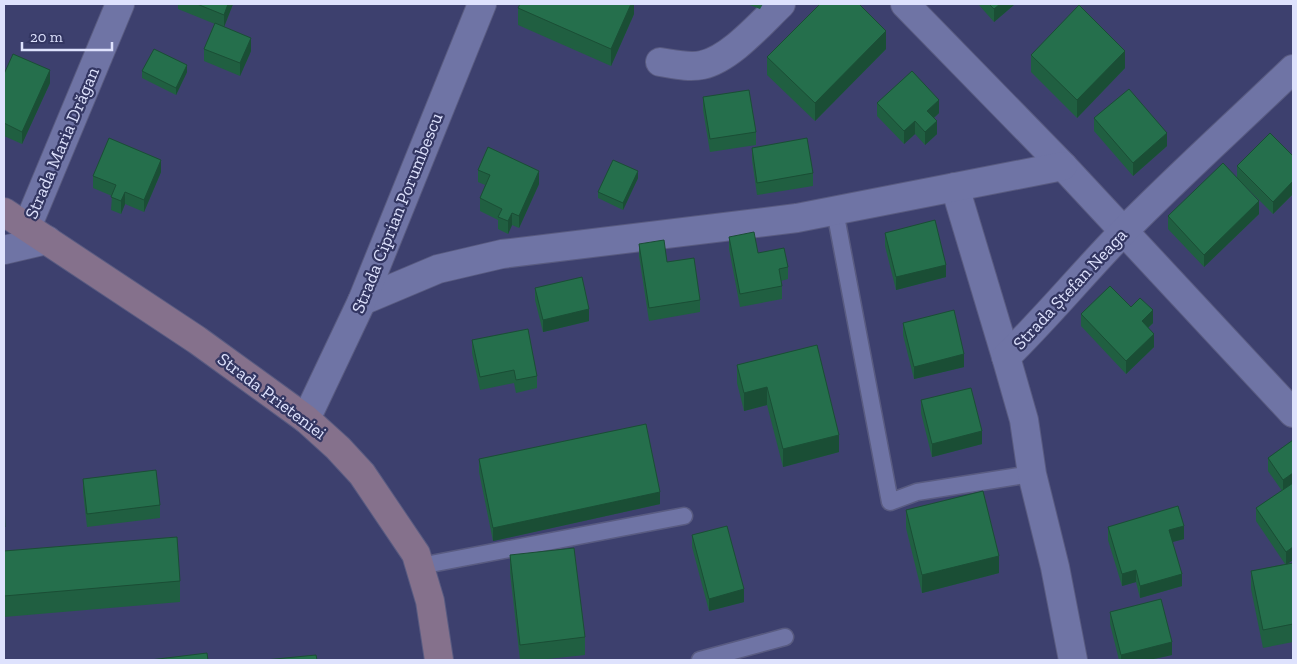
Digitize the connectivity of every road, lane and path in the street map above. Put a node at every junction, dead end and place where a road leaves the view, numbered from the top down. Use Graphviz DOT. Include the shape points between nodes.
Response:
graph roads {
  1 [pos="120,4"];
  2 [pos="482,4"];
  3 [pos="780,4"];
  4 [pos="905,4"];
  5 [pos="660,62"];
  6 [pos="1293,69"];
  7 [pos="1062,166"];
  8 [pos="954,187"];
  9 [pos="835,211"];
  10 [pos="4,212"];
  11 [pos="1124,231"];
  12 [pos="37,234"];
  13 [pos="4,250"];
  14 [pos="362,301"];
  15 [pos="1006,357"];
  16 [pos="1293,413"];
  17 [pos="306,419"];
  18 [pos="1032,474"];
  19 [pos="684,516"];
  20 [pos="420,566"];
  21 [pos="785,637"];
  22 [pos="439,660"];
  23 [pos="700,660"];
  24 [pos="1074,660"];
  1 -- 12 [label="street, Strada Maria Drăgan"];
  2 -- 14 [label="street, Strada Ciprian Porumbescu"];
  3 -- 5 [label="street" via="722,56 702,65"];
  4 -- 7 [label="street"];
  6 -- 11 [label="street, Strada Ștefan Neaga"];
  7 -- 8 [label="street"];
  7 -- 11 [label="street"];
  8 -- 9 [label="street"];
  8 -- 15 [label="street"];
  9 -- 14 [label="street" via="502,254 438,269"];
  9 -- 18 [label="lane" via="890,502 917,492"];
  10 -- 12 [label="street, Strada Prieteniei"];
  11 -- 15 [label="street, Strada Ștefan Neaga"];
  11 -- 16 [label="street"];
  12 -- 13 [label="street"];
  12 -- 17 [label="street, Strada Prieteniei" via="197,340"];
  14 -- 17 [label="street, Strada Ciprian Porumbescu"];
  15 -- 18 [label="street, Strada Ștefan Neaga" via="1024,420"];
  17 -- 20 [label="street, Strada Prieteniei" via="362,474 416,554"];
  18 -- 24 [label="street, Strada Ștefan Neaga"];
  19 -- 20 [label="lane"];
  20 -- 22 [label="street, Strada Prieteniei" via="430,602"];
  21 -- 23 [label="lane"];
}
